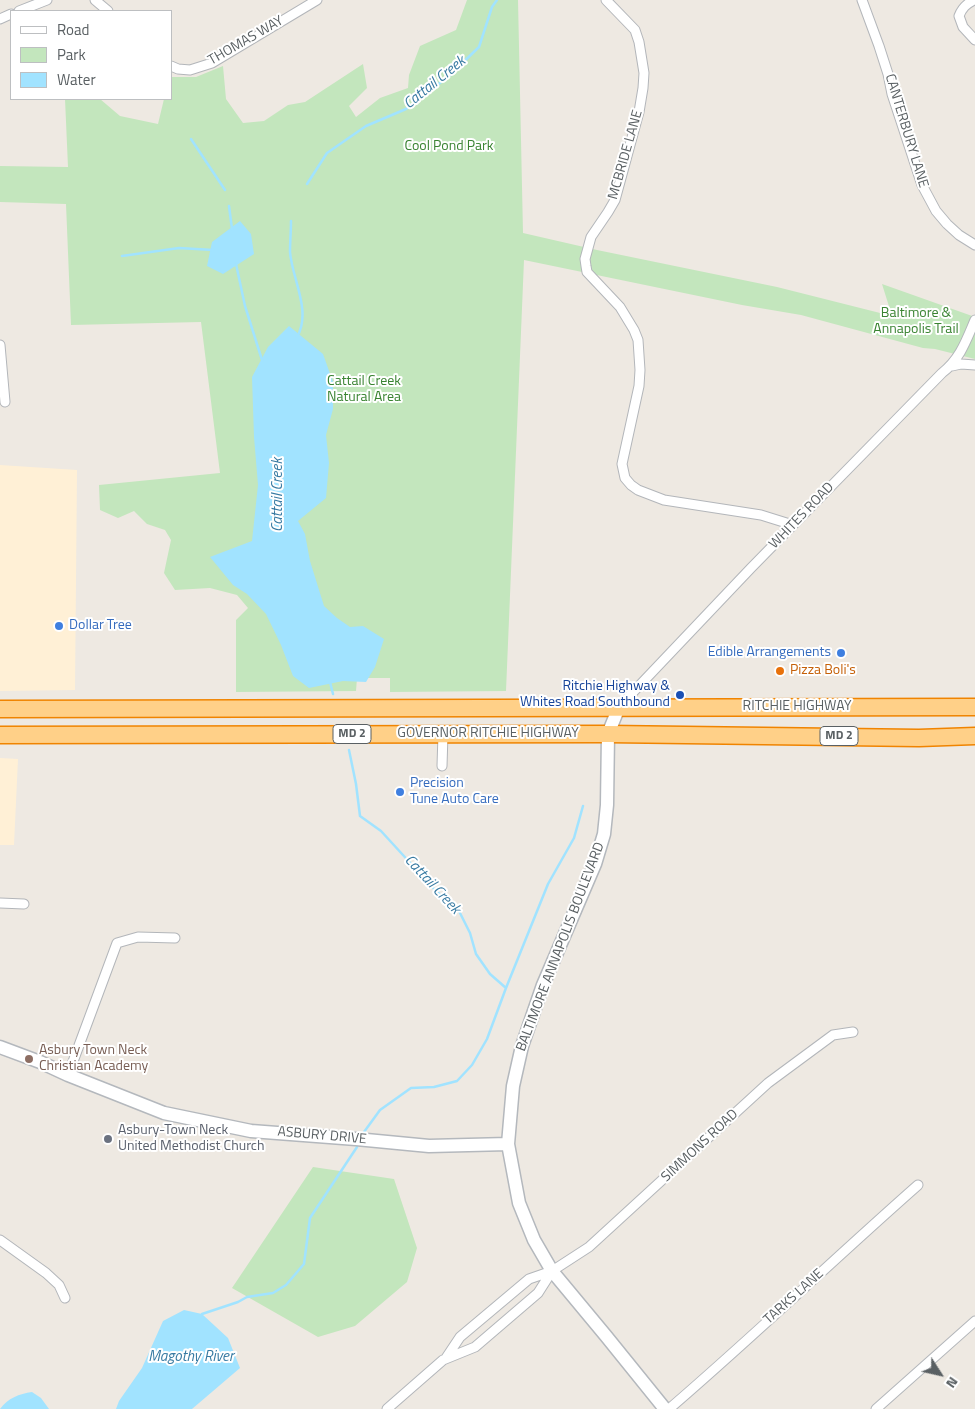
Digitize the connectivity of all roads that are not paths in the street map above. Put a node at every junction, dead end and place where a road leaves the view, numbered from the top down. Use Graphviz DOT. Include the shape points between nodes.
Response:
graph roads {
  1 [pos="47,0"];
  2 [pos="95,0"];
  3 [pos="317,0"];
  4 [pos="606,0"];
  5 [pos="862,0"];
  6 [pos="974,0"];
  7 [pos="22,10"];
  8 [pos="107,10"];
  9 [pos="975,40"];
  10 [pos="172,66"];
  11 [pos="975,245"];
  12 [pos="975,320"];
  13 [pos="0,345"];
  14 [pos="975,365"];
  15 [pos="952,366"];
  16 [pos="5,402"];
  17 [pos="793,526"];
  18 [pos="619,707"];
  19 [pos="975,707"];
  20 [pos="0,708"];
  21 [pos="443,734"];
  22 [pos="608,734"];
  23 [pos="0,735"];
  24 [pos="975,736"];
  25 [pos="442,766"];
  26 [pos="0,902"];
  27 [pos="24,904"];
  28 [pos="175,938"];
  29 [pos="853,1032"];
  30 [pos="0,1046"];
  31 [pos="68,1075"];
  32 [pos="508,1144"];
  33 [pos="918,1185"];
  34 [pos="0,1240"];
  35 [pos="552,1271"];
  36 [pos="65,1298"];
  37 [pos="975,1322"];
  38 [pos="446,1358"];
  39 [pos="386,1409"];
  40 [pos="665,1409"];
  41 [pos="670,1409"];
  42 [pos="876,1409"];
  1 -- 7 [label="street"];
  2 -- 8 [label="street"];
  3 -- 10 [label="street, THOMAS WAY" via="212,63 190,70"];
  4 -- 17 [label="street, MCBRIDE LANE" via="635,30 644,73 639,112 615,200 591,237 586,259 587,272 620,307 638,340 639,386 622,464 625,478 638,490 664,500 761,515"];
  5 -- 11 [label="street, CANTERBURY LANE" via="922,186 947,224"];
  6 -- 9 [label="street" via="966,4 959,16 963,27"];
  12 -- 15 [label="street, WHITES ROAD"];
  13 -- 16 [label="street"];
  14 -- 15 [label="street"];
  15 -- 17 [label="street, WHITES ROAD"];
  17 -- 18 [label="street, WHITES ROAD"];
  18 -- 19 [label="highway, RITCHIE HIGHWAY / MD 2"];
  18 -- 20 [label="highway, GOVERNOR RITCHIE HIGHWAY / MD 2"];
  18 -- 22 [label="main road, BALTIMORE ANNAPOLIS BOULEVARD"];
  21 -- 22 [label="highway, GOVERNOR RITCHIE HIGHWAY / MD 2"];
  21 -- 23 [label="highway, GOVERNOR RITCHIE HIGHWAY / MD 2"];
  21 -- 25 [label="street"];
  22 -- 24 [label="highway, GOVERNOR RITCHIE HIGHWAY / MD 2"];
  22 -- 32 [label="main road, BALTIMORE ANNAPOLIS BOULEVARD" via="604,834 522,1046 512,1086"];
  26 -- 27 [label="street"];
  28 -- 31 [label="street" via="138,937 117,943"];
  29 -- 35 [label="street, SIMMONS ROAD" via="833,1036 768,1083 589,1247"];
  30 -- 31 [label="main road, ASBURY DRIVE"];
  31 -- 32 [label="main road, ASBURY DRIVE" via="164,1113 251,1130 429,1146"];
  32 -- 35 [label="main road, BALTIMORE ANNAPOLIS BOULEVARD" via="519,1203 534,1240"];
  33 -- 41 [label="street, TARKS LANE"];
  34 -- 36 [label="street" via="46,1273"];
  35 -- 38 [label="street" via="529,1280 460,1336"];
  35 -- 38 [label="street" via="538,1293 475,1347"];
  35 -- 40 [label="main road, BALTIMORE ANNAPOLIS BOULEVARD"];
  37 -- 42 [label="street"];
  38 -- 39 [label="street"];
}
